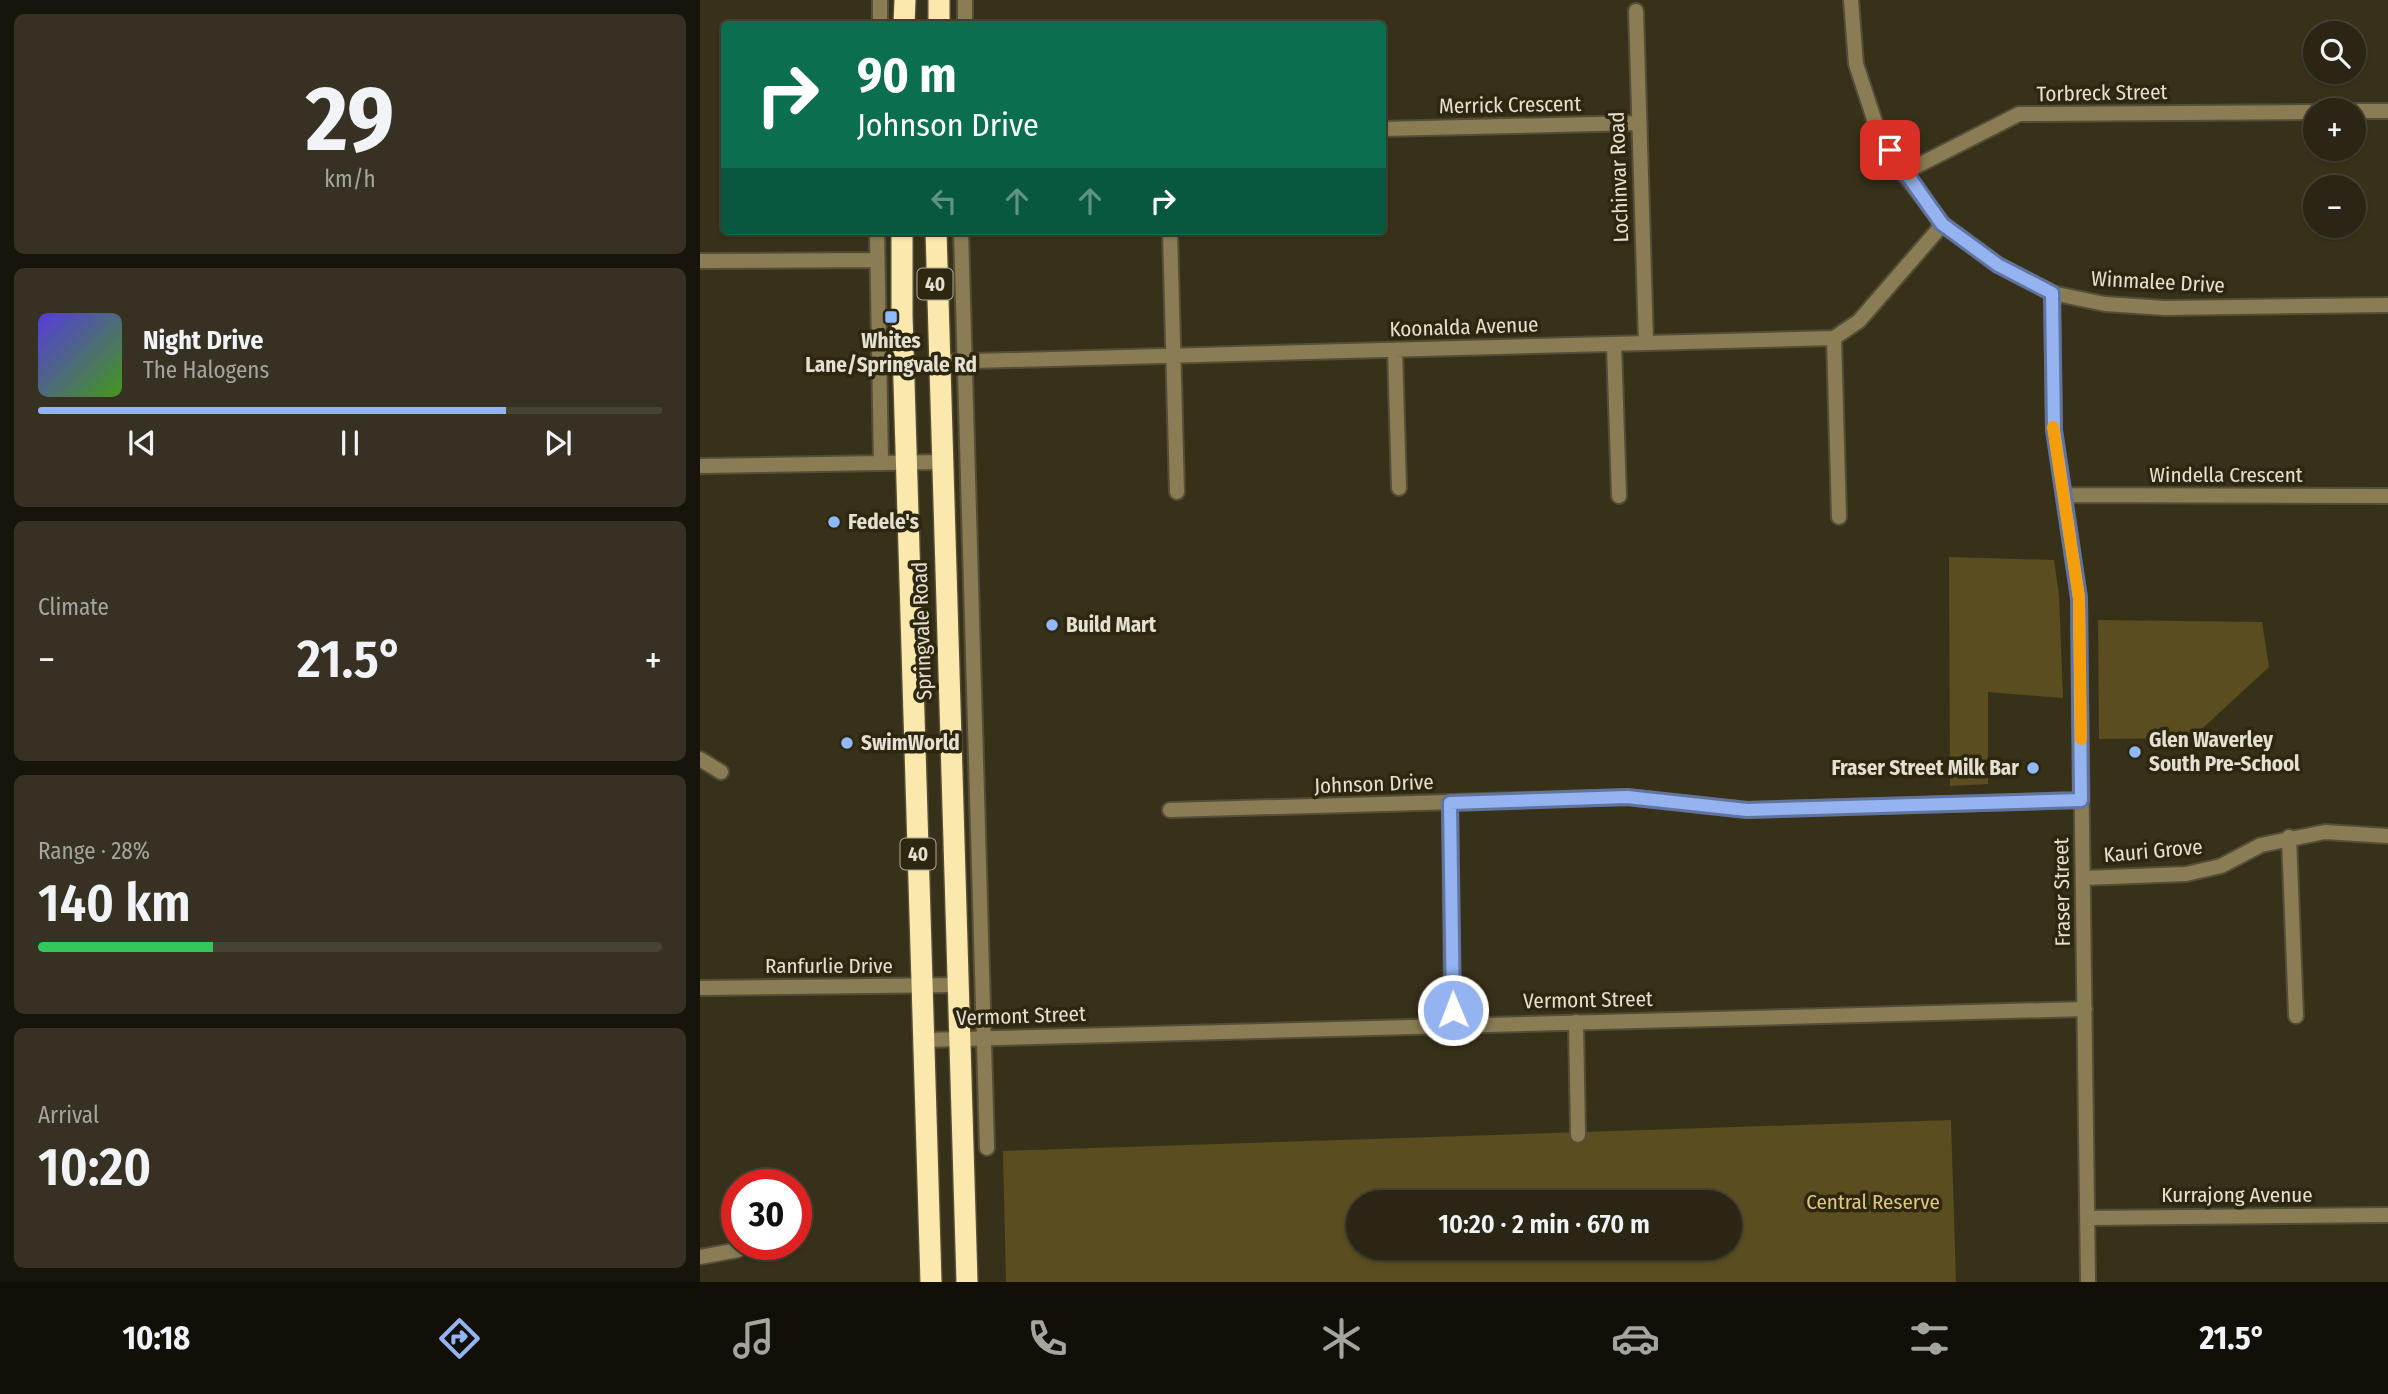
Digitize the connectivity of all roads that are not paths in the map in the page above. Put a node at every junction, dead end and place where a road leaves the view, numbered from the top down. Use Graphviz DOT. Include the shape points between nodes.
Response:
graph roads {
  1 [pos="880,0"];
  2 [pos="905,0"];
  3 [pos="939,0"];
  4 [pos="965,0"];
  5 [pos="1851,0"];
  6 [pos="1636,11"];
  7 [pos="880,21"];
  8 [pos="904,21"];
  9 [pos="939,21"];
  10 [pos="965,21"];
  11 [pos="2366,111"];
  12 [pos="2388,111"];
  13 [pos="2303,112"];
  14 [pos="1638,122"];
  15 [pos="1386,129"];
  16 [pos="1903,173"];
  17 [pos="1942,224"];
  18 [pos="877,235"];
  19 [pos="902,235"];
  20 [pos="936,235"];
  21 [pos="961,235"];
  22 [pos="1170,235"];
  23 [pos="876,260"];
  24 [pos="700,261"];
  25 [pos="2052,293"];
  26 [pos="2388,305"];
  27 [pos="1834,338"];
  28 [pos="1646,342"];
  29 [pos="1614,344"];
  30 [pos="1395,350"];
  31 [pos="1172,356"];
  32 [pos="965,361"];
  33 [pos="937,362"];
  34 [pos="941,462"];
  35 [pos="881,463"];
  36 [pos="906,463"];
  37 [pos="700,466"];
  38 [pos="1399,488"];
  39 [pos="1177,492"];
  40 [pos="1619,495"];
  41 [pos="2064,495"];
  42 [pos="2388,496"];
  43 [pos="1839,517"];
  44 [pos="700,759"];
  45 [pos="721,772"];
  46 [pos="2081,800"];
  47 [pos="1450,803"];
  48 [pos="1170,810"];
  49 [pos="2388,836"];
  50 [pos="2289,837"];
  51 [pos="2083,878"];
  52 [pos="957,985"];
  53 [pos="922,986"];
  54 [pos="700,988"];
  55 [pos="2085,1009"];
  56 [pos="2296,1016"];
  57 [pos="1576,1022"];
  58 [pos="1452,1024"];
  59 [pos="985,1038"];
  60 [pos="959,1039"];
  61 [pos="924,1040"];
  62 [pos="1578,1135"];
  63 [pos="987,1148"];
  64 [pos="2388,1215"];
  65 [pos="2087,1218"];
  66 [pos="721,1253"];
  67 [pos="700,1257"];
  68 [pos="932,1282"];
  69 [pos="967,1282"];
  70 [pos="2088,1282"];
  1 -- 7 [label="street"];
  2 -- 8 [label="highway"];
  3 -- 9 [label="highway"];
  4 -- 10 [label="street"];
  5 -- 16 [label="street, Winmalee Drive" via="1856,64 1877,128"];
  6 -- 14 [label="street, Lochinvar Road"];
  11 -- 12 [label="street"];
  13 -- 16 [label="street, Torbreck Street" via="2019,114"];
  14 -- 15 [label="street, Merrick Crescent"];
  14 -- 28 [label="street, Lochinvar Road"];
  16 -- 17 [label="street, Winmalee Drive"];
  17 -- 25 [label="street, Winmalee Drive" via="1998,265"];
  17 -- 27 [label="street" via="1859,321"];
  18 -- 23 [label="street"];
  19 -- 36 [label="highway, Springvale Road / 40"];
  20 -- 33 [label="highway, Springvale Road / 40"];
  21 -- 32 [label="street"];
  22 -- 31 [label="street"];
  23 -- 24 [label="street"];
  23 -- 35 [label="street"];
  25 -- 26 [label="street, Winmalee Drive" via="2105,304 2165,308"];
  25 -- 41 [label="street, Fraser Street" via="2051,388"];
  27 -- 28 [label="street, Koonalda Avenue"];
  27 -- 43 [label="street"];
  28 -- 29 [label="street, Koonalda Avenue"];
  29 -- 30 [label="street, Koonalda Avenue"];
  29 -- 40 [label="street"];
  30 -- 31 [label="street, Koonalda Avenue"];
  30 -- 38 [label="street"];
  31 -- 32 [label="street, Koonalda Avenue"];
  31 -- 39 [label="street"];
  32 -- 33 [label="street, Koonalda Avenue"];
  32 -- 59 [label="street"];
  33 -- 34 [label="highway, Springvale Road / 40"];
  34 -- 36 [label="street"];
  34 -- 52 [label="highway, Springvale Road / 40"];
  35 -- 36 [label="street"];
  35 -- 37 [label="street"];
  36 -- 53 [label="highway, Springvale Road / 40"];
  41 -- 42 [label="street, Windella Crescent"];
  41 -- 46 [label="street, Fraser Street" via="2079,598"];
  44 -- 45 [label="street"];
  46 -- 47 [label="street, Johnson Drive" via="1747,810 1627,797"];
  46 -- 51 [label="street, Fraser Street"];
  47 -- 48 [label="street, Johnson Drive"];
  47 -- 58 [label="street"];
  49 -- 50 [label="street, Kauri Grove" via="2325,832"];
  50 -- 51 [label="street, Kauri Grove" via="2261,845 2221,866 2186,874"];
  50 -- 56 [label="street"];
  51 -- 55 [label="street, Fraser Street"];
  52 -- 53 [label="street, Ranfurlie Drive"];
  52 -- 60 [label="highway, Springvale Road / 40"];
  53 -- 54 [label="street, Ranfurlie Drive"];
  53 -- 61 [label="highway, Springvale Road / 40"];
  55 -- 57 [label="street, Vermont Street"];
  55 -- 65 [label="street, Fraser Street"];
  57 -- 58 [label="street, Vermont Street"];
  57 -- 62 [label="street"];
  58 -- 59 [label="street, Vermont Street"];
  59 -- 60 [label="street, Vermont Street"];
  59 -- 63 [label="street"];
  60 -- 61 [label="street, Vermont Street"];
  60 -- 69 [label="highway, Springvale Road / 40"];
  61 -- 68 [label="highway, Springvale Road / 40"];
  64 -- 65 [label="street, Kurrajong Avenue"];
  65 -- 70 [label="street, Fraser Street"];
  66 -- 67 [label="street"];
}
